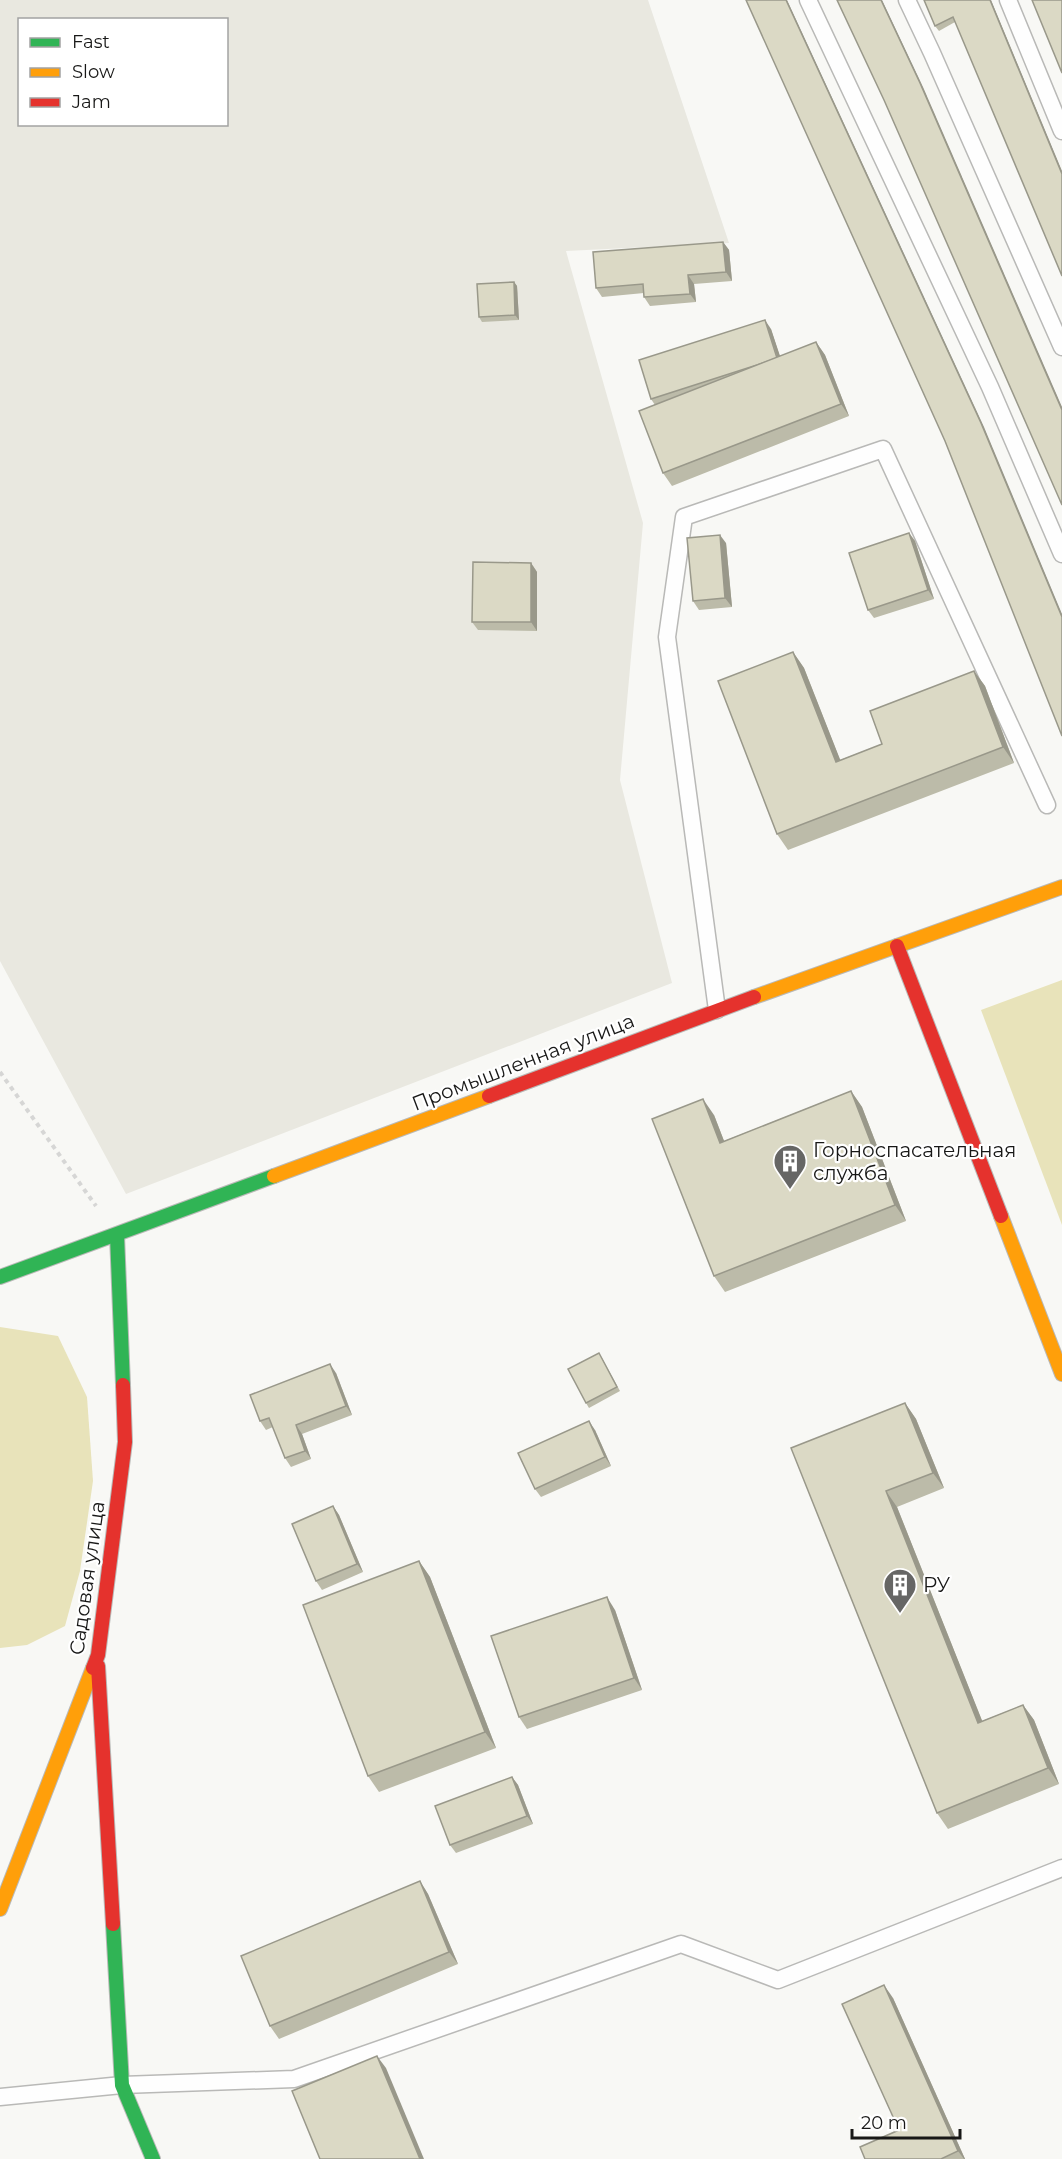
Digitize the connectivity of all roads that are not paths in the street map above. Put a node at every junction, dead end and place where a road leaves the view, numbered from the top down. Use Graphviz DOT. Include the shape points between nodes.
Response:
graph roads {
  1 [pos="808,0"];
  2 [pos="907,0"];
  3 [pos="1008,0"];
  4 [pos="1062,131"];
  5 [pos="1062,347"];
  6 [pos="1062,554"];
  7 [pos="1047,805"];
  8 [pos="1062,887"];
  9 [pos="897,946"];
  10 [pos="717,1010"];
  11 [pos="117,1235"];
  12 [pos="0,1277"];
  13 [pos="1062,1374"];
  14 [pos="98,1655"];
  15 [pos="1062,1868"];
  16 [pos="0,1909"];
  17 [pos="122,2085"];
  18 [pos="0,2097"];
  19 [pos="153,2159"];
  1 -- 6 [label="lane" via="990,387"];
  2 -- 5 [label="lane"];
  3 -- 4 [label="lane"];
  7 -- 10 [label="lane" via="883,449 684,518 667,637"];
  8 -- 9 [label="street, Промышленная улица"];
  9 -- 10 [label="street, Промышленная улица"];
  9 -- 13 [label="street"];
  10 -- 11 [label="street, Промышленная улица"];
  11 -- 12 [label="street, Промышленная улица"];
  11 -- 14 [label="street, Садовая улица" via="125,1442"];
  14 -- 16 [label="street, Садовая улица"];
  14 -- 17 [label="street"];
  15 -- 17 [label="lane" via="778,1980 681,1944 294,2079"];
  17 -- 18 [label="lane"];
  17 -- 19 [label="street"];
}
